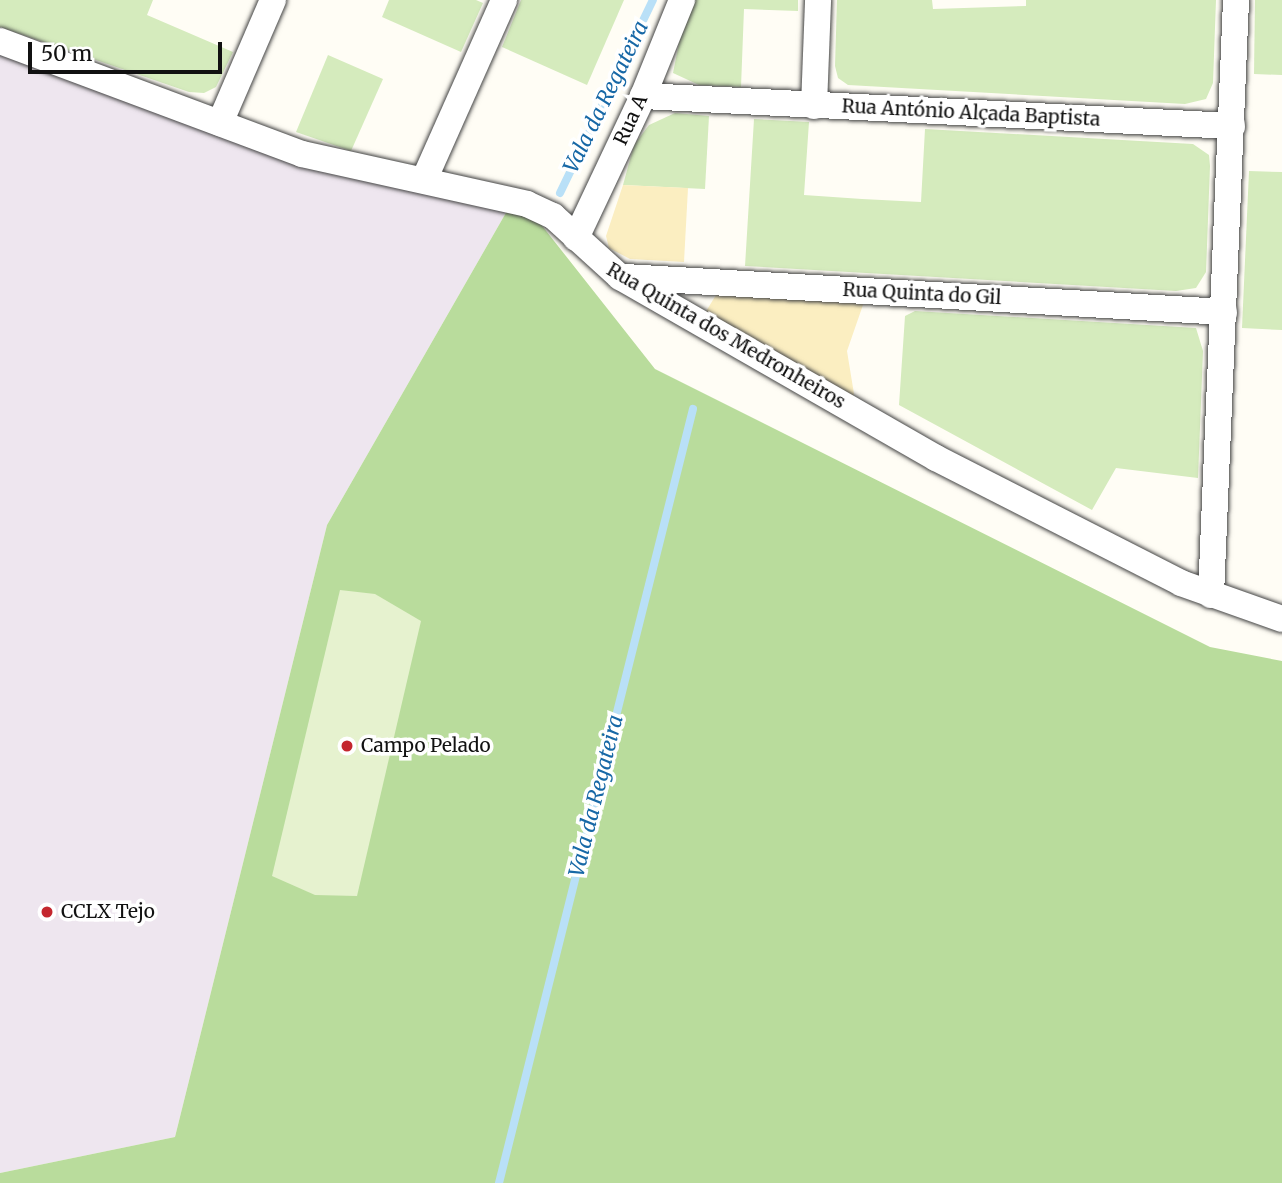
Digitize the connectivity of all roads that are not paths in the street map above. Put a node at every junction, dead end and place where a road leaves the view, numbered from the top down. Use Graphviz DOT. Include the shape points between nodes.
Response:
graph roads {
  1 [pos="273,0"];
  2 [pos="504,0"];
  3 [pos="682,0"];
  4 [pos="818,0"];
  5 [pos="1237,0"];
  6 [pos="0,41"];
  7 [pos="643,96"];
  8 [pos="814,106"];
  9 [pos="220,122"];
  10 [pos="1232,126"];
  11 [pos="424,180"];
  12 [pos="576,238"];
  13 [pos="620,277"];
  14 [pos="1224,312"];
  15 [pos="1211,595"];
  16 [pos="1282,619"];
  1 -- 9 [label="street"];
  2 -- 11 [label="street"];
  3 -- 7 [label="street, Rua A"];
  4 -- 8 [label="street, Rua António Alçada Baptista"];
  5 -- 10 [label="street"];
  6 -- 9 [label="street, Rua Quinta dos Medronheiros"];
  7 -- 8 [label="street"];
  7 -- 12 [label="street, Rua A"];
  8 -- 10 [label="street, Rua António Alçada Baptista"];
  9 -- 11 [label="street, Rua Quinta dos Medronheiros" via="302,154"];
  10 -- 14 [label="street"];
  11 -- 12 [label="street, Rua Quinta dos Medronheiros" via="527,204 553,216"];
  12 -- 13 [label="street, Rua Quinta dos Medronheiros"];
  13 -- 14 [label="street, Rua Quinta do Gil"];
  13 -- 15 [label="street, Rua Quinta dos Medronheiros" via="936,458"];
  14 -- 15 [label="street"];
  15 -- 16 [label="street, Rua Quinta dos Medronheiros"];
}
